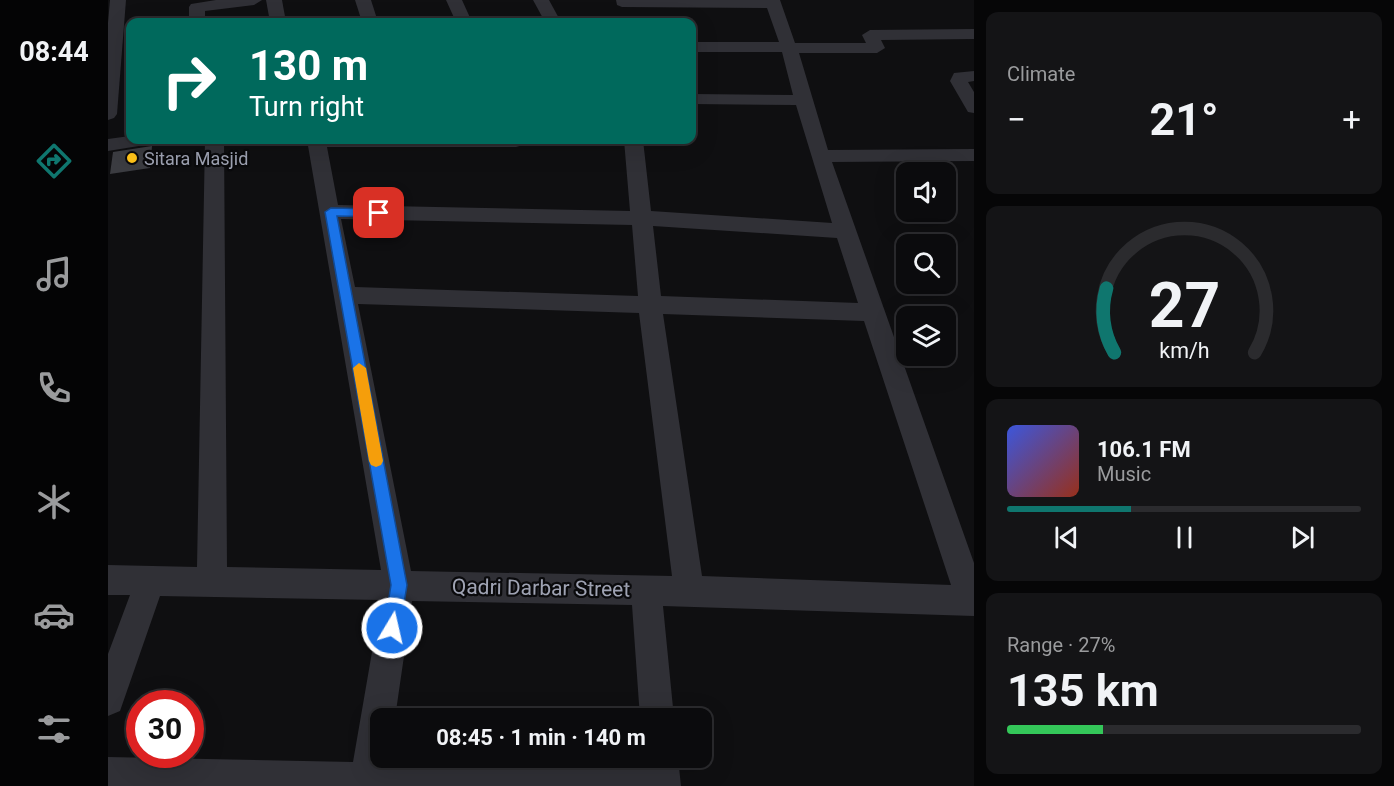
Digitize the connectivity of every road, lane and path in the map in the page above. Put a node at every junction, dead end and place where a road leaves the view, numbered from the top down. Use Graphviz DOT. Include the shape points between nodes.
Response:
graph roads {
  1 [pos="118,0"];
  2 [pos="254,0"];
  3 [pos="274,0"];
  4 [pos="363,0"];
  5 [pos="454,0"];
  6 [pos="541,0"];
  7 [pos="622,1"];
  8 [pos="772,2"];
  9 [pos="197,18"];
  10 [pos="277,18"];
  11 [pos="369,18"];
  12 [pos="462,18"];
  13 [pos="552,18"];
  14 [pos="624,18"];
  15 [pos="974,34"];
  16 [pos="696,47"];
  17 [pos="789,48"];
  18 [pos="974,76"];
  19 [pos="696,99"];
  20 [pos="803,100"];
  21 [pos="974,108"];
  22 [pos="108,114"];
  23 [pos="126,142"];
  24 [pos="214,144"];
  25 [pos="317,144"];
  26 [pos="451,144"];
  27 [pos="634,144"];
  28 [pos="108,145"];
  29 [pos="518,146"];
  30 [pos="974,155"];
  31 [pos="820,156"];
  32 [pos="331,212"];
  33 [pos="642,218"];
  34 [pos="846,231"];
  35 [pos="346,295"];
  36 [pos="650,305"];
  37 [pos="873,312"];
  38 [pos="108,580"];
  39 [pos="150,581"];
  40 [pos="212,583"];
  41 [pos="399,585"];
  42 [pos="646,591"];
  43 [pos="689,591"];
  44 [pos="973,601"];
  45 [pos="108,699"];
  46 [pos="656,708"];
  47 [pos="662,768"];
  48 [pos="108,775"];
  49 [pos="368,783"];
  50 [pos="647,786"];
  51 [pos="663,786"];
  1 -- 22 [label="street"];
  2 -- 9 [label="street" via="197,7"];
  3 -- 10 [label="street"];
  4 -- 11 [label="street"];
  5 -- 12 [label="street"];
  6 -- 13 [label="street"];
  7 -- 8 [label="street"];
  7 -- 14 [label="street"];
  8 -- 17 [label="street"];
  15 -- 17 [label="street" via="870,35 877,48"];
  16 -- 17 [label="street"];
  17 -- 20 [label="street"];
  18 -- 21 [label="street" via="960,77 959,81"];
  19 -- 20 [label="street"];
  20 -- 31 [label="street"];
  23 -- 28 [label="street"];
  24 -- 40 [label="street"];
  25 -- 32 [label="street"];
  26 -- 29 [label="street"];
  27 -- 33 [label="street"];
  30 -- 31 [label="street"];
  31 -- 34 [label="street"];
  32 -- 33 [label="street"];
  32 -- 35 [label="street"];
  33 -- 34 [label="street"];
  33 -- 36 [label="street"];
  34 -- 37 [label="street"];
  35 -- 36 [label="street"];
  35 -- 41 [label="street"];
  36 -- 37 [label="street"];
  36 -- 43 [label="street"];
  37 -- 44 [label="street"];
  38 -- 39 [label="street, Qadri Darbar Street"];
  39 -- 40 [label="street, Qadri Darbar Street"];
  39 -- 45 [label="street"];
  40 -- 41 [label="street, Qadri Darbar Street"];
  41 -- 42 [label="street, Qadri Darbar Street"];
  41 -- 49 [label="street"];
  42 -- 43 [label="street, Qadri Darbar Street"];
  42 -- 46 [label="street"];
  43 -- 44 [label="street, Qadri Darbar Street"];
  47 -- 51 [label="street"];
  48 -- 49 [label="street"];
  49 -- 50 [label="street"];
}
